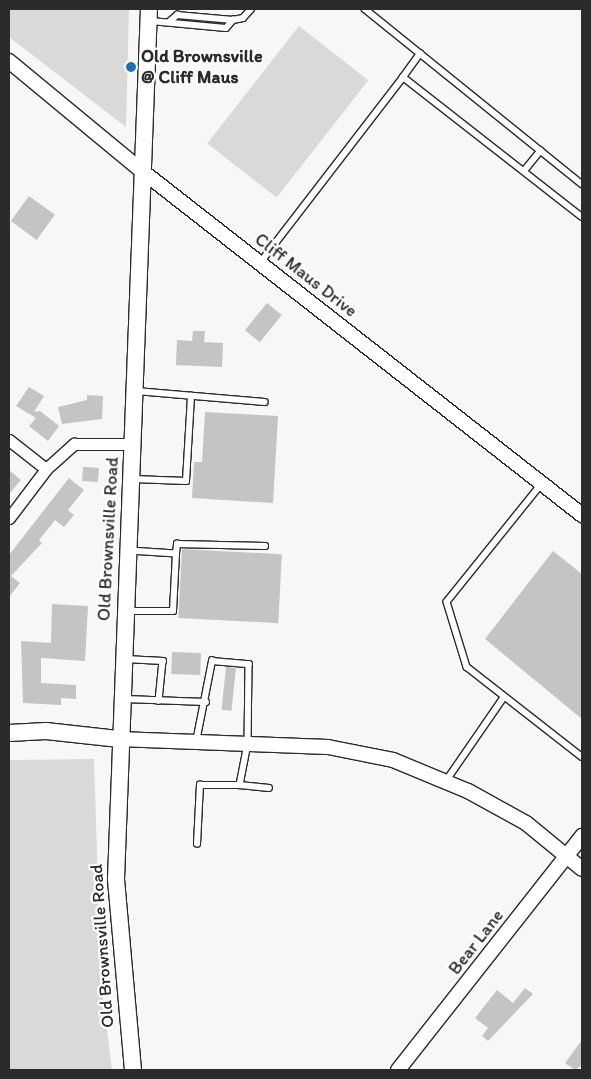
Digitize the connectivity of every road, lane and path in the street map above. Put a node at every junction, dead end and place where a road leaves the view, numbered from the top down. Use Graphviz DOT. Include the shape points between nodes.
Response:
graph roads {
  1 [pos="251,9"];
  2 [pos="365,9"];
  3 [pos="149,15"];
  4 [pos="203,16"];
  5 [pos="233,20"];
  6 [pos="169,22"];
  7 [pos="203,28"];
  8 [pos="420,54"];
  9 [pos="9,61"];
  10 [pos="403,77"];
  11 [pos="540,151"];
  12 [pos="142,171"];
  13 [pos="524,171"];
  14 [pos="582,184"];
  15 [pos="582,217"];
  16 [pos="260,263"];
  17 [pos="134,391"];
  18 [pos="191,396"];
  19 [pos="265,402"];
  20 [pos="9,440"];
  21 [pos="132,444"];
  22 [pos="46,469"];
  23 [pos="131,479"];
  24 [pos="542,484"];
  25 [pos="582,515"];
  26 [pos="9,518"];
  27 [pos="265,546"];
  28 [pos="128,551"];
  29 [pos="176,554"];
  30 [pos="125,611"];
  31 [pos="123,659"];
  32 [pos="504,697"];
  33 [pos="119,699"];
  34 [pos="159,701"];
  35 [pos="206,702"];
  36 [pos="9,733"];
  37 [pos="118,739"];
  38 [pos="196,742"];
  39 [pos="248,744"];
  40 [pos="582,757"];
  41 [pos="445,782"];
  42 [pos="240,786"];
  43 [pos="268,788"];
  44 [pos="582,836"];
  45 [pos="197,844"];
  46 [pos="567,857"];
  47 [pos="582,869"];
  48 [pos="134,1070"];
  49 [pos="398,1070"];
  1 -- 5 [label="lane" via="243,18"];
  2 -- 8 [label="lane"];
  3 -- 6 [label="lane"];
  3 -- 12 [label="main road, Old Brownsville Road"];
  4 -- 5 [label="lane"];
  4 -- 6 [label="lane" via="177,15"];
  4 -- 7 [label="lane"];
  5 -- 7 [label="lane" via="226,28"];
  6 -- 7 [label="lane" via="178,27"];
  8 -- 10 [label="lane"];
  8 -- 11 [label="lane"];
  9 -- 12 [label="street, Cliff Maus Drive"];
  10 -- 13 [label="lane"];
  10 -- 16 [label="lane"];
  11 -- 13 [label="lane"];
  11 -- 14 [label="lane"];
  12 -- 16 [label="street, Cliff Maus Drive"];
  12 -- 17 [label="main road, Old Brownsville Road"];
  13 -- 15 [label="lane"];
  16 -- 24 [label="street, Cliff Maus Drive"];
  17 -- 18 [label="lane"];
  17 -- 21 [label="main road, Old Brownsville Road"];
  18 -- 19 [label="lane"];
  18 -- 23 [label="lane" via="186,481"];
  20 -- 22 [label="street"];
  21 -- 22 [label="street" via="74,444"];
  21 -- 23 [label="main road, Old Brownsville Road"];
  22 -- 26 [label="street"];
  23 -- 28 [label="main road, Old Brownsville Road"];
  24 -- 25 [label="street, Cliff Maus Drive"];
  24 -- 32 [label="lane" via="447,602 467,668"];
  27 -- 29 [label="lane" via="177,544"];
  28 -- 29 [label="lane"];
  28 -- 30 [label="main road, Old Brownsville Road"];
  29 -- 30 [label="lane" via="173,611"];
  30 -- 31 [label="main road, Old Brownsville Road"];
  31 -- 33 [label="main road, Old Brownsville Road"];
  31 -- 34 [label="lane" via="163,662"];
  32 -- 40 [label="lane"];
  32 -- 41 [label="lane"];
  33 -- 34 [label="lane"];
  33 -- 37 [label="main road, Old Brownsville Road"];
  34 -- 35 [label="lane"];
  35 -- 38 [label="lane"];
  35 -- 39 [label="lane" via="212,662 249,664"];
  36 -- 37 [label="main road" via="46,731"];
  37 -- 38 [label="street"];
  37 -- 48 [label="main road, Old Brownsville Road" via="116,879"];
  38 -- 39 [label="street"];
  39 -- 41 [label="street" via="328,747 393,760"];
  39 -- 42 [label="lane"];
  41 -- 46 [label="street" via="526,824"];
  42 -- 43 [label="lane"];
  42 -- 45 [label="lane" via="200,785"];
  44 -- 46 [label="street, Bear Lane"];
  46 -- 47 [label="street"];
  46 -- 49 [label="street, Bear Lane"];
}
